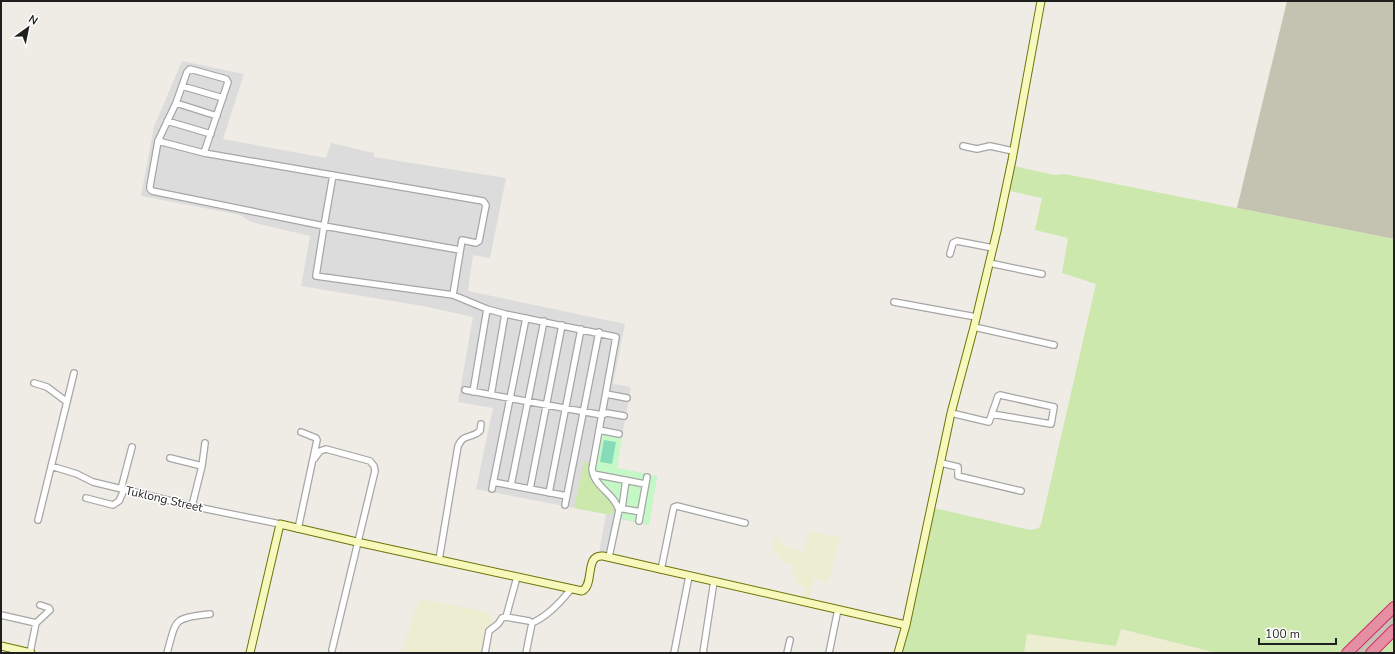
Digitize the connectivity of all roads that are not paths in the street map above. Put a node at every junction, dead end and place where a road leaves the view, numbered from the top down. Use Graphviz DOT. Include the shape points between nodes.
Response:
graph roads {
  1 [pos="1041,1"];
  2 [pos="182,86"];
  3 [pos="223,98"];
  4 [pos="176,103"];
  5 [pos="217,116"];
  6 [pos="167,121"];
  7 [pos="211,134"];
  8 [pos="158,141"];
  9 [pos="963,146"];
  10 [pos="1013,151"];
  11 [pos="204,153"];
  12 [pos="334,175"];
  13 [pos="324,226"];
  14 [pos="993,248"];
  15 [pos="460,250"];
  16 [pos="950,254"];
  17 [pos="989,263"];
  18 [pos="1042,274"];
  19 [pos="453,295"];
  20 [pos="894,302"];
  21 [pos="488,309"];
  22 [pos="505,314"];
  23 [pos="976,317"];
  24 [pos="526,318"];
  25 [pos="544,321"];
  26 [pos="562,325"];
  27 [pos="974,327"];
  28 [pos="581,329"];
  29 [pos="599,332"];
  30 [pos="1054,345"];
  31 [pos="74,373"];
  32 [pos="34,383"];
  33 [pos="465,390"];
  34 [pos="473,392"];
  35 [pos="606,394"];
  36 [pos="491,395"];
  37 [pos="510,398"];
  38 [pos="627,398"];
  39 [pos="67,402"];
  40 [pos="528,402"];
  41 [pos="546,405"];
  42 [pos="565,408"];
  43 [pos="583,412"];
  44 [pos="951,413"];
  45 [pos="992,414"];
  46 [pos="602,415"];
  47 [pos="624,416"];
  48 [pos="481,424"];
  49 [pos="599,430"];
  50 [pos="301,432"];
  51 [pos="619,434"];
  52 [pos="205,443"];
  53 [pos="132,447"];
  54 [pos="170,458"];
  55 [pos="314,459"];
  56 [pos="941,463"];
  57 [pos="51,466"];
  58 [pos="202,466"];
  59 [pos="593,474"];
  60 [pos="646,476"];
  61 [pos="626,480"];
  62 [pos="493,482"];
  63 [pos="645,484"];
  64 [pos="511,485"];
  65 [pos="123,489"];
  66 [pos="492,489"];
  67 [pos="530,489"];
  68 [pos="1021,491"];
  69 [pos="549,493"];
  70 [pos="567,496"];
  71 [pos="86,498"];
  72 [pos="565,505"];
  73 [pos="192,506"];
  74 [pos="620,508"];
  75 [pos="641,512"];
  76 [pos="38,520"];
  77 [pos="639,521"];
  78 [pos="745,523"];
  79 [pos="280,524"];
  80 [pos="298,529"];
  81 [pos="357,542"];
  82 [pos="609,558"];
  83 [pos="439,560"];
  84 [pos="661,570"];
  85 [pos="688,576"];
  86 [pos="517,577"];
  87 [pos="714,581"];
  88 [pos="571,589"];
  89 [pos="40,605"];
  90 [pos="1394,607"];
  91 [pos="838,609"];
  92 [pos="210,614"];
  93 [pos="1,615"];
  94 [pos="506,617"];
  95 [pos="36,624"];
  96 [pos="532,624"];
  97 [pos="906,625"];
  98 [pos="1394,630"];
  99 [pos="790,640"];
  100 [pos="1,646"];
  101 [pos="332,650"];
  102 [pos="30,653"];
  103 [pos="167,653"];
  104 [pos="250,653"];
  105 [pos="485,653"];
  106 [pos="526,653"];
  107 [pos="674,653"];
  108 [pos="703,653"];
  109 [pos="787,653"];
  110 [pos="829,653"];
  111 [pos="898,653"];
  112 [pos="1347,653"];
  113 [pos="1370,653"];
  1 -- 10 [label="street"];
  2 -- 3 [label="street"];
  2 -- 3 [label="street" via="186,72 190,69 226,79 228,82"];
  2 -- 4 [label="street"];
  3 -- 5 [label="street"];
  4 -- 5 [label="street"];
  4 -- 6 [label="street"];
  5 -- 7 [label="street"];
  6 -- 7 [label="street"];
  6 -- 8 [label="street"];
  7 -- 11 [label="street"];
  8 -- 11 [label="street"];
  8 -- 13 [label="street" via="150,186 152,191"];
  9 -- 10 [label="street" via="977,149 990,146"];
  10 -- 14 [label="street"];
  11 -- 12 [label="street"];
  12 -- 13 [label="street"];
  12 -- 15 [label="street" via="483,201 486,205 479,241 476,243 462,240"];
  13 -- 15 [label="street"];
  13 -- 19 [label="street" via="316,274 318,278"];
  14 -- 16 [label="street" via="957,241"];
  14 -- 17 [label="street"];
  15 -- 19 [label="street"];
  17 -- 18 [label="street"];
  17 -- 23 [label="street"];
  19 -- 21 [label="street"];
  20 -- 23 [label="street"];
  21 -- 22 [label="street"];
  21 -- 34 [label="street"];
  22 -- 24 [label="street"];
  22 -- 36 [label="street"];
  23 -- 27 [label="street"];
  24 -- 25 [label="street"];
  24 -- 37 [label="street"];
  25 -- 26 [label="street"];
  25 -- 40 [label="street"];
  26 -- 28 [label="street"];
  26 -- 41 [label="street"];
  27 -- 30 [label="street"];
  27 -- 44 [label="street"];
  28 -- 29 [label="street"];
  28 -- 42 [label="street"];
  29 -- 35 [label="street" via="617,338"];
  29 -- 43 [label="street"];
  31 -- 39 [label="street"];
  32 -- 39 [label="street" via="47,387"];
  33 -- 34 [label="street"];
  34 -- 36 [label="street"];
  35 -- 38 [label="street"];
  35 -- 46 [label="street"];
  36 -- 37 [label="street"];
  37 -- 40 [label="street"];
  37 -- 62 [label="street"];
  39 -- 57 [label="street"];
  40 -- 41 [label="street"];
  40 -- 64 [label="street"];
  41 -- 42 [label="street"];
  41 -- 67 [label="street"];
  42 -- 43 [label="street"];
  42 -- 69 [label="street"];
  43 -- 46 [label="street"];
  43 -- 70 [label="street"];
  44 -- 45 [label="street" via="988,422"];
  44 -- 56 [label="street"];
  45 -- 45 [label="street" via="1000,395 1054,407 1051,424"];
  46 -- 47 [label="street" via="607,413"];
  46 -- 49 [label="street"];
  48 -- 83 [label="street" via="480,432 462,439 458,446"];
  49 -- 51 [label="street"];
  49 -- 59 [label="street"];
  50 -- 55 [label="street" via="316,438"];
  52 -- 58 [label="street"];
  53 -- 65 [label="street"];
  54 -- 58 [label="street"];
  55 -- 80 [label="street"];
  55 -- 81 [label="street" via="326,448 365,459 374,466 375,471"];
  56 -- 68 [label="street" via="958,467 958,476"];
  56 -- 97 [label="street"];
  57 -- 65 [label="street, Tuklong Street" via="93,482"];
  57 -- 76 [label="street"];
  58 -- 73 [label="street"];
  59 -- 61 [label="street"];
  59 -- 74 [label="street"];
  60 -- 63 [label="street"];
  61 -- 63 [label="street"];
  61 -- 74 [label="street"];
  62 -- 64 [label="street"];
  62 -- 66 [label="street"];
  63 -- 75 [label="street"];
  64 -- 67 [label="street"];
  65 -- 71 [label="street" via="119,501 113,504"];
  65 -- 73 [label="street, Tuklong Street"];
  67 -- 69 [label="street"];
  69 -- 70 [label="street"];
  70 -- 72 [label="street"];
  73 -- 79 [label="street, Tuklong Street"];
  74 -- 75 [label="street"];
  74 -- 82 [label="street"];
  75 -- 77 [label="street"];
  78 -- 84 [label="street" via="674,507"];
  79 -- 80 [label="street"];
  79 -- 104 [label="street"];
  80 -- 81 [label="street"];
  81 -- 83 [label="street"];
  81 -- 101 [label="street"];
  82 -- 84 [label="street"];
  82 -- 88 [label="street" via="594,558 584,590"];
  83 -- 86 [label="street"];
  84 -- 85 [label="street"];
  85 -- 87 [label="street"];
  85 -- 107 [label="street"];
  86 -- 88 [label="street"];
  86 -- 94 [label="street"];
  87 -- 91 [label="street"];
  87 -- 108 [label="street"];
  88 -- 96 [label="street" via="544,617"];
  89 -- 95 [label="street" via="50,610"];
  90 -- 112 [label="highway"];
  91 -- 97 [label="street"];
  91 -- 110 [label="street"];
  92 -- 103 [label="street" via="184,617 178,621 174,626"];
  93 -- 95 [label="street"];
  94 -- 96 [label="street" via="529,621"];
  94 -- 105 [label="street" via="489,631"];
  95 -- 102 [label="street"];
  96 -- 106 [label="street"];
  97 -- 111 [label="street"];
  98 -- 113 [label="highway"];
  99 -- 109 [label="street"];
  100 -- 102 [label="street"];
}
